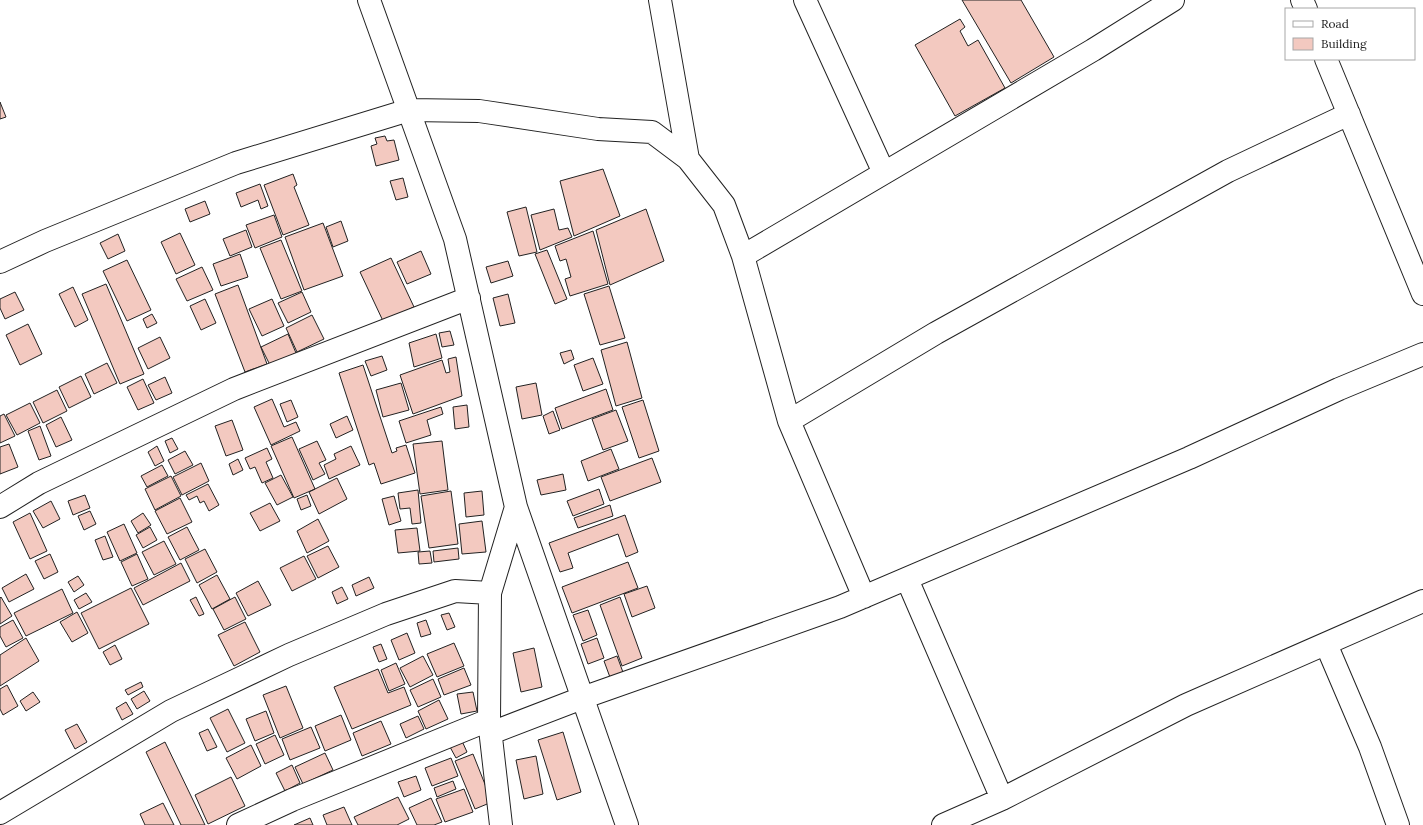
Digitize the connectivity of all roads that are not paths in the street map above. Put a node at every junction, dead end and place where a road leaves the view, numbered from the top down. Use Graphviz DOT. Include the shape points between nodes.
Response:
graph roads {
  1 [pos="369,0"];
  2 [pos="660,0"];
  3 [pos="805,0"];
  4 [pos="1173,0"];
  5 [pos="1326,60"];
  6 [pos="409,110"];
  7 [pos="1349,114"];
  8 [pos="688,159"];
  9 [pos="884,173"];
  10 [pos="743,256"];
  11 [pos="0,262"];
  12 [pos="1423,294"];
  13 [pos="468,298"];
  14 [pos="1423,354"];
  15 [pos="789,421"];
  16 [pos="0,507"];
  17 [pos="516,507"];
  18 [pos="907,579"];
  19 [pos="490,593"];
  20 [pos="864,597"];
  21 [pos="1423,600"];
  22 [pos="1326,644"];
  23 [pos="582,698"];
  24 [pos="490,726"];
  25 [pos="1002,799"];
  26 [pos="0,813"];
  27 [pos="238,825"];
  28 [pos="501,825"];
  29 [pos="627,825"];
  30 [pos="943,825"];
  31 [pos="1398,825"];
  1 -- 6 [label="street"];
  2 -- 8 [label="street"];
  3 -- 9 [label="street"];
  4 -- 9 [label="street"];
  5 -- 7 [label="street"];
  6 -- 8 [label="street" via="479,111 598,130 652,132"];
  6 -- 11 [label="street" via="236,163"];
  6 -- 13 [label="street" via="455,238"];
  7 -- 12 [label="street"];
  7 -- 15 [label="street" via="1228,171 936,333"];
  8 -- 10 [label="street" via="724,205"];
  9 -- 10 [label="street"];
  10 -- 15 [label="street"];
  13 -- 16 [label="street" via="234,389 39,483"];
  13 -- 17 [label="street"];
  14 -- 18 [label="street" via="1339,389 1190,458"];
  15 -- 20 [label="street"];
  17 -- 19 [label="street"];
  17 -- 23 [label="street"];
  18 -- 20 [label="street"];
  18 -- 25 [label="street"];
  19 -- 24 [label="street"];
  19 -- 26 [label="street" via="455,591 386,614 290,655 171,711"];
  20 -- 23 [label="street" via="840,608"];
  21 -- 22 [label="street"];
  22 -- 25 [label="street" via="1186,705"];
  22 -- 31 [label="street" via="1370,747"];
  23 -- 24 [label="street"];
  23 -- 29 [label="street"];
  24 -- 27 [label="street" via="292,800"];
  24 -- 28 [label="street"];
  25 -- 30 [label="street"];
}
